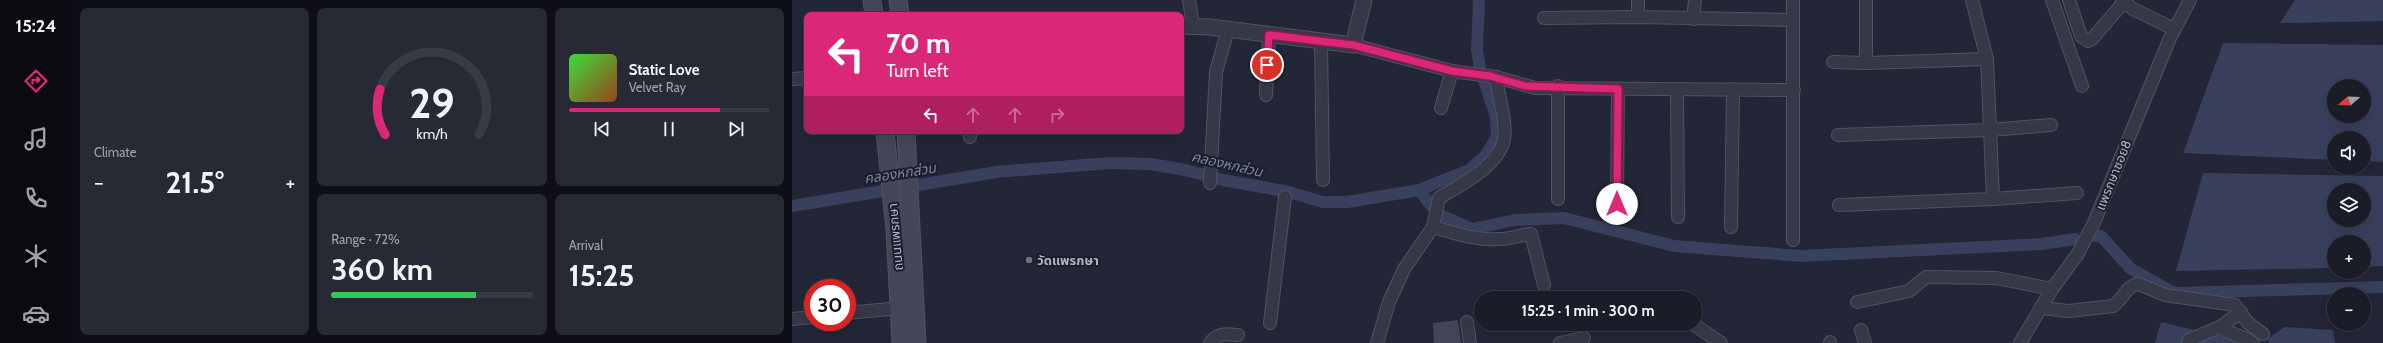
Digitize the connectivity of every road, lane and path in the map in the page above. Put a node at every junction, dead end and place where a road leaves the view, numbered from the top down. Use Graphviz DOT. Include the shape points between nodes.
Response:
graph roads {
  1 [pos="872,0"];
  2 [pos="898,0"];
  3 [pos="1189,0"];
  4 [pos="1364,0"];
  5 [pos="1638,0"];
  6 [pos="1695,0"];
  7 [pos="1793,0"];
  8 [pos="1866,0"];
  9 [pos="1972,0"];
  10 [pos="2052,0"];
  11 [pos="2069,0"];
  12 [pos="2190,0"];
  13 [pos="2123,1"];
  14 [pos="874,12"];
  15 [pos="900,12"];
  16 [pos="1638,17"];
  17 [pos="1544,18"];
  18 [pos="1693,19"];
  19 [pos="1793,20"];
  20 [pos="1187,26"];
  21 [pos="1228,29"];
  22 [pos="2174,29"];
  23 [pos="1269,35"];
  24 [pos="1321,42"];
  25 [pos="1353,45"];
  26 [pos="1987,59"];
  27 [pos="1833,62"];
  28 [pos="1866,63"];
  29 [pos="1457,72"];
  30 [pos="1493,76"];
  31 [pos="804,78"];
  32 [pos="792,79"];
  33 [pos="1558,86"];
  34 [pos="2082,86"];
  35 [pos="1618,89"];
  36 [pos="1733,89"];
  37 [pos="1677,90"];
  38 [pos="1794,90"];
  39 [pos="1266,95"];
  40 [pos="1441,108"];
  41 [pos="2051,125"];
  42 [pos="1990,130"];
  43 [pos="885,134"];
  44 [pos="906,134"];
  45 [pos="1838,135"];
  46 [pos="1323,180"];
  47 [pos="1210,183"];
  48 [pos="2077,193"];
  49 [pos="1285,197"];
  50 [pos="1558,199"];
  51 [pos="1994,199"];
  52 [pos="1617,204"];
  53 [pos="1839,205"];
  54 [pos="1678,217"];
  55 [pos="1434,222"];
  56 [pos="1731,227"];
  57 [pos="1793,240"];
  58 [pos="1544,286"];
  59 [pos="2052,289"];
  60 [pos="1857,302"];
  61 [pos="900,308"];
  62 [pos="2041,308"];
  63 [pos="856,312"];
  64 [pos="2241,312"];
  65 [pos="804,318"];
  66 [pos="792,319"];
  67 [pos="1467,322"];
  68 [pos="1270,324"];
  69 [pos="2220,327"];
  70 [pos="1702,330"];
  71 [pos="1861,330"];
  72 [pos="2263,334"];
  73 [pos="1238,335"];
  74 [pos="1584,338"];
  75 [pos="902,343"];
  76 [pos="917,343"];
  77 [pos="1210,343"];
  78 [pos="1377,343"];
  79 [pos="1470,343"];
  80 [pos="1560,343"];
  81 [pos="1721,343"];
  82 [pos="1866,343"];
  83 [pos="2020,343"];
  84 [pos="2188,343"];
  85 [pos="2253,343"];
  1 -- 14 [label="main road"];
  2 -- 15 [label="main road"];
  3 -- 20 [label="street"];
  4 -- 25 [label="street"];
  5 -- 16 [label="street"];
  6 -- 18 [label="street"];
  7 -- 19 [label="street"];
  8 -- 28 [label="street"];
  9 -- 26 [label="street"];
  10 -- 34 [label="street"];
  11 -- 13 [label="street" via="2081,36 2088,41 2092,40"];
  12 -- 22 [label="street, แพรกษาซอย8"];
  13 -- 22 [label="street" via="2133,9"];
  16 -- 17 [label="street"];
  16 -- 18 [label="street"];
  18 -- 19 [label="street"];
  19 -- 38 [label="street"];
  20 -- 21 [label="street"];
  21 -- 23 [label="street"];
  21 -- 47 [label="street" via="1216,72"];
  22 -- 59 [label="street, แพรกษาซอย8" via="2093,225"];
  23 -- 24 [label="street"];
  23 -- 39 [label="street"];
  24 -- 25 [label="street"];
  24 -- 46 [label="street"];
  25 -- 29 [label="street"];
  26 -- 28 [label="street"];
  26 -- 42 [label="street"];
  27 -- 28 [label="street"];
  29 -- 30 [label="street"];
  29 -- 40 [label="street"];
  30 -- 33 [label="street" via="1525,86"];
  30 -- 55 [label="street" via="1503,119 1504,139 1498,153 1479,173 1439,198"];
  31 -- 32 [label="street"];
  33 -- 35 [label="street"];
  33 -- 50 [label="street"];
  35 -- 37 [label="street"];
  35 -- 52 [label="street"];
  36 -- 37 [label="street"];
  36 -- 38 [label="street"];
  36 -- 56 [label="street"];
  37 -- 54 [label="street"];
  38 -- 57 [label="street"];
  41 -- 42 [label="street"];
  42 -- 45 [label="street"];
  42 -- 51 [label="street"];
  43 -- 61 [label="main road, ถนนแพรกษา"];
  44 -- 76 [label="main road, ถนนแพรกษา"];
  48 -- 51 [label="street"];
  49 -- 68 [label="street"];
  51 -- 53 [label="street"];
  55 -- 58 [label="street" via="1468,238 1500,239 1531,234"];
  55 -- 78 [label="street" via="1404,269 1389,302"];
  59 -- 60 [label="street" via="1996,278 1926,277 1909,291"];
  59 -- 62 [label="street, แพรกษาซอย8"];
  61 -- 63 [label="street"];
  61 -- 75 [label="main road, ถนนแพรกษา"];
  62 -- 64 [label="street" via="2069,311 2113,306 2119,302 2129,287 2139,284 2170,296 2235,305"];
  62 -- 83 [label="street, แพรกษาซอย8"];
  64 -- 69 [label="street"];
  64 -- 72 [label="street" via="2248,322"];
  65 -- 66 [label="street"];
  67 -- 79 [label="street"];
  69 -- 84 [label="street" via="2189,340"];
  69 -- 85 [label="street" via="2229,334"];
  70 -- 81 [label="street"];
  71 -- 82 [label="street"];
  73 -- 77 [label="street" via="1220,334"];
  74 -- 80 [label="street"];
}
